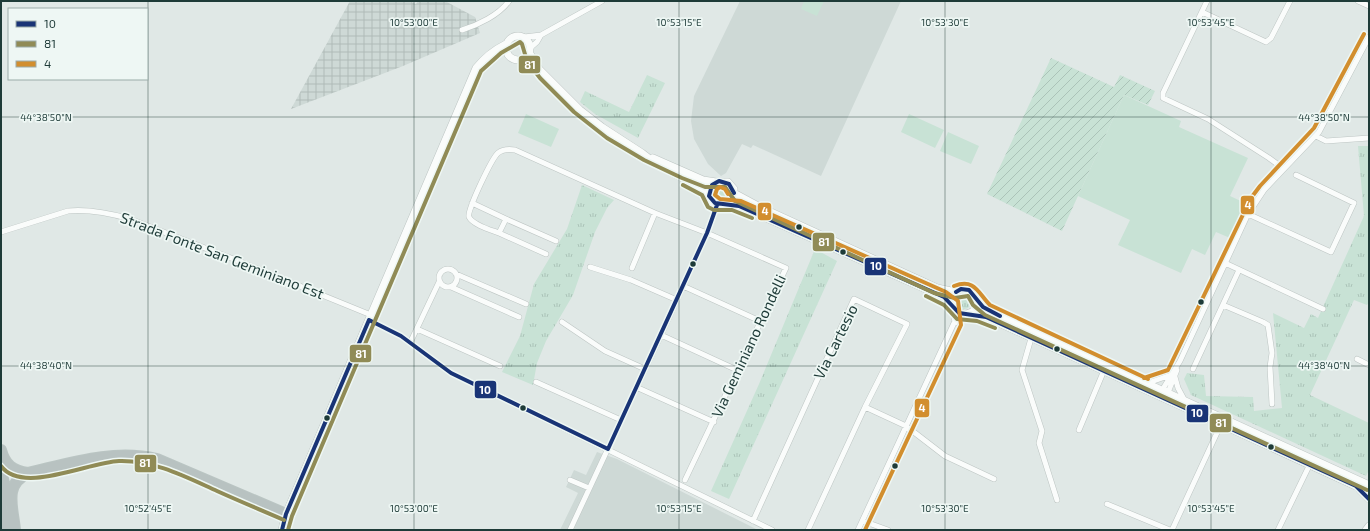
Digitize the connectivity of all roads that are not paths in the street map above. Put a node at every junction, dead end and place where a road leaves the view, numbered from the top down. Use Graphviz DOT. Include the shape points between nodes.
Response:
graph roads {
  1 [pos="509,1"];
  2 [pos="602,1"];
  3 [pos="1207,1"];
  4 [pos="1290,1"];
  5 [pos="1358,1"];
  6 [pos="1369,6"];
  7 [pos="1202,12"];
  8 [pos="462,30"];
  9 [pos="541,35"];
  10 [pos="1369,37"];
  11 [pos="524,38"];
  12 [pos="506,44"];
  13 [pos="530,50"];
  14 [pos="493,53"];
  15 [pos="507,54"];
  16 [pos="521,60"];
  17 [pos="539,69"];
  18 [pos="1316,136"];
  19 [pos="1369,138"];
  20 [pos="642,153"];
  21 [pos="1284,169"];
  22 [pos="1296,175"];
  23 [pos="716,182"];
  24 [pos="734,193"];
  25 [pos="709,196"];
  26 [pos="472,203"];
  27 [pos="717,205"];
  28 [pos="727,205"];
  29 [pos="655,213"];
  30 [pos="1248,214"];
  31 [pos="506,219"];
  32 [pos="1,232"];
  33 [pos="707,232"];
  34 [pos="499,233"];
  35 [pos="556,241"];
  36 [pos="546,254"];
  37 [pos="1225,263"];
  38 [pos="590,267"];
  39 [pos="632,268"];
  40 [pos="1239,270"];
  41 [pos="456,274"];
  42 [pos="439,282"];
  43 [pos="683,286"];
  44 [pos="451,287"];
  45 [pos="956,292"];
  46 [pos="676,300"];
  47 [pos="977,301"];
  48 [pos="526,304"];
  49 [pos="953,305"];
  50 [pos="1223,305"];
  51 [pos="1323,309"];
  52 [pos="968,314"];
  53 [pos="370,317"];
  54 [pos="519,317"];
  55 [pos="760,321"];
  56 [pos="562,322"];
  57 [pos="955,323"];
  58 [pos="417,329"];
  59 [pos="661,335"];
  60 [pos="1032,335"];
  61 [pos="410,344"];
  62 [pos="1357,359"];
  63 [pos="1369,365"];
  64 [pos="500,366"];
  65 [pos="645,369"];
  66 [pos="1105,369"];
  67 [pos="1193,369"];
  68 [pos="737,370"];
  69 [pos="1173,376"];
  70 [pos="536,382"];
  71 [pos="1145,384"];
  72 [pos="636,387"];
  73 [pos="1165,393"];
  74 [pos="1156,395"];
  75 [pos="1185,402"];
  76 [pos="1272,404"];
  77 [pos="866,407"];
  78 [pos="621,420"];
  79 [pos="714,422"];
  80 [pos="1222,422"];
  81 [pos="906,426"];
  82 [pos="1079,430"];
  83 [pos="608,449"];
  84 [pos="1,450"];
  85 [pos="1310,463"];
  86 [pos="1,470"];
  87 [pos="28,473"];
  88 [pos="994,479"];
  89 [pos="570,480"];
  90 [pos="685,480"];
  91 [pos="1367,484"];
  92 [pos="1356,486"];
  93 [pos="589,488"];
  94 [pos="1369,492"];
  95 [pos="1369,499"];
  96 [pos="1057,500"];
  97 [pos="1107,504"];
  98 [pos="1,507"];
  99 [pos="286,514"];
  100 [pos="753,521"];
  101 [pos="862,521"];
  102 [pos="1369,526"];
  103 [pos="6,530"];
  104 [pos="15,530"];
  105 [pos="282,530"];
  106 [pos="570,530"];
  107 [pos="772,530"];
  108 [pos="808,530"];
  109 [pos="858,530"];
  110 [pos="888,530"];
  111 [pos="1171,530"];
  112 [pos="1278,530"];
  113 [pos="1366,530"];
  1 -- 8 [label="street" via="489,18"];
  2 -- 9 [label="street"];
  3 -- 7 [label="street"];
  4 -- 7 [label="street" via="1271,38 1266,42"];
  5 -- 6 [label="street"];
  7 -- 21 [label="street" via="1163,93 1163,98 1208,119"];
  9 -- 11 [label="street"];
  9 -- 13 [label="street"];
  10 -- 18 [label="street"];
  11 -- 12 [label="street" via="512,37"];
  11 -- 13 [label="street" via="529,42"];
  12 -- 14 [label="street"];
  12 -- 15 [label="street"];
  13 -- 16 [label="street" via="527,57"];
  13 -- 17 [label="street"];
  14 -- 15 [label="street"];
  14 -- 53 [label="street" via="476,68"];
  15 -- 16 [label="street" via="511,59"];
  16 -- 17 [label="street"];
  17 -- 20 [label="street" via="584,114"];
  18 -- 19 [label="street" via="1326,141"];
  18 -- 21 [label="street"];
  20 -- 23 [label="street" via="704,180"];
  20 -- 25 [label="street"];
  21 -- 30 [label="street" via="1264,190"];
  22 -- 30 [label="street" via="1354,203 1331,252"];
  23 -- 24 [label="street" via="728,182"];
  23 -- 25 [label="street" via="712,185"];
  24 -- 28 [label="street" via="734,198"];
  24 -- 45 [label="street" via="930,284"];
  25 -- 27 [label="street"];
  26 -- 29 [label="street" via="494,157 500,152 512,150"];
  26 -- 31 [label="street"];
  26 -- 34 [label="street" via="469,218"];
  27 -- 28 [label="street"];
  27 -- 33 [label="street"];
  28 -- 49 [label="street" via="739,206 944,297"];
  29 -- 33 [label="street"];
  29 -- 39 [label="street"];
  30 -- 37 [label="street"];
  31 -- 34 [label="street"];
  31 -- 35 [label="street"];
  32 -- 53 [label="street, Strada Fonte San Geminiano Est" via="68,211 113,214 236,260"];
  33 -- 43 [label="street"];
  33 -- 55 [label="street, Via Geminiano Rondelli" via="786,268"];
  34 -- 36 [label="street"];
  37 -- 40 [label="street"];
  37 -- 69 [label="street"];
  38 -- 46 [label="street" via="631,280"];
  40 -- 50 [label="street"];
  40 -- 51 [label="street"];
  41 -- 42 [label="street" via="448,269 442,270"];
  41 -- 44 [label="street" via="457,281"];
  41 -- 48 [label="street"];
  42 -- 44 [label="street" via="443,286"];
  42 -- 58 [label="street"];
  43 -- 46 [label="street"];
  43 -- 55 [label="street"];
  44 -- 54 [label="street"];
  45 -- 47 [label="street" via="970,290 975,294"];
  45 -- 49 [label="street" via="952,299"];
  46 -- 59 [label="street"];
  47 -- 52 [label="street" via="976,306"];
  47 -- 60 [label="street" via="987,310"];
  49 -- 52 [label="street" via="959,313"];
  49 -- 57 [label="street"];
  50 -- 67 [label="street"];
  50 -- 76 [label="street" via="1268,325 1272,353"];
  52 -- 57 [label="street"];
  52 -- 60 [label="street" via="986,317"];
  53 -- 61 [label="street, Strada Fonte San Geminiano Est"];
  53 -- 99 [label="street"];
  55 -- 68 [label="street, Via Geminiano Rondelli"];
  56 -- 65 [label="street" via="605,351"];
  57 -- 81 [label="street"];
  58 -- 61 [label="street"];
  58 -- 64 [label="street"];
  59 -- 65 [label="street"];
  59 -- 68 [label="street"];
  60 -- 66 [label="street"];
  60 -- 96 [label="street" via="1022,370 1042,431 1039,443"];
  61 -- 83 [label="street, Strada Fonte San Geminiano Est" via="451,373"];
  62 -- 63 [label="street"];
  65 -- 72 [label="street"];
  66 -- 71 [label="street"];
  66 -- 74 [label="street"];
  66 -- 82 [label="street"];
  68 -- 79 [label="street, Via Geminiano Rondelli"];
  69 -- 71 [label="street"];
  69 -- 73 [label="street" via="1164,387"];
  69 -- 75 [label="street"];
  70 -- 78 [label="street"];
  71 -- 73 [label="street"];
  72 -- 78 [label="street"];
  72 -- 79 [label="street"];
  73 -- 74 [label="street"];
  73 -- 75 [label="street"];
  74 -- 80 [label="street"];
  75 -- 80 [label="street"];
  77 -- 81 [label="street"];
  77 -- 100 [label="street, Via Cartesio" via="908,324 854,299"];
  77 -- 108 [label="street, Via Cartesio"];
  78 -- 83 [label="street"];
  79 -- 90 [label="street, Via Geminiano Rondelli"];
  80 -- 85 [label="street"];
  80 -- 111 [label="street"];
  81 -- 88 [label="street" via="945,456"];
  81 -- 101 [label="street"];
  83 -- 93 [label="street"];
  83 -- 100 [label="street, Strada Fonte San Geminiano Est"];
  84 -- 87 [label="highway" via="9,467"];
  85 -- 91 [label="street"];
  85 -- 92 [label="street"];
  85 -- 112 [label="street"];
  86 -- 104 [label="highway"];
  87 -- 99 [label="highway" via="102,457 144,456 168,463"];
  87 -- 104 [label="highway" via="16,481 12,489"];
  89 -- 93 [label="street"];
  92 -- 94 [label="street"];
  92 -- 95 [label="street"];
  93 -- 106 [label="street"];
  97 -- 111 [label="street"];
  98 -- 103 [label="highway"];
  99 -- 105 [label="street"];
  100 -- 107 [label="street, Strada Fonte San Geminiano Est"];
  101 -- 109 [label="street"];
  101 -- 110 [label="street"];
  102 -- 113 [label="street"];
}
